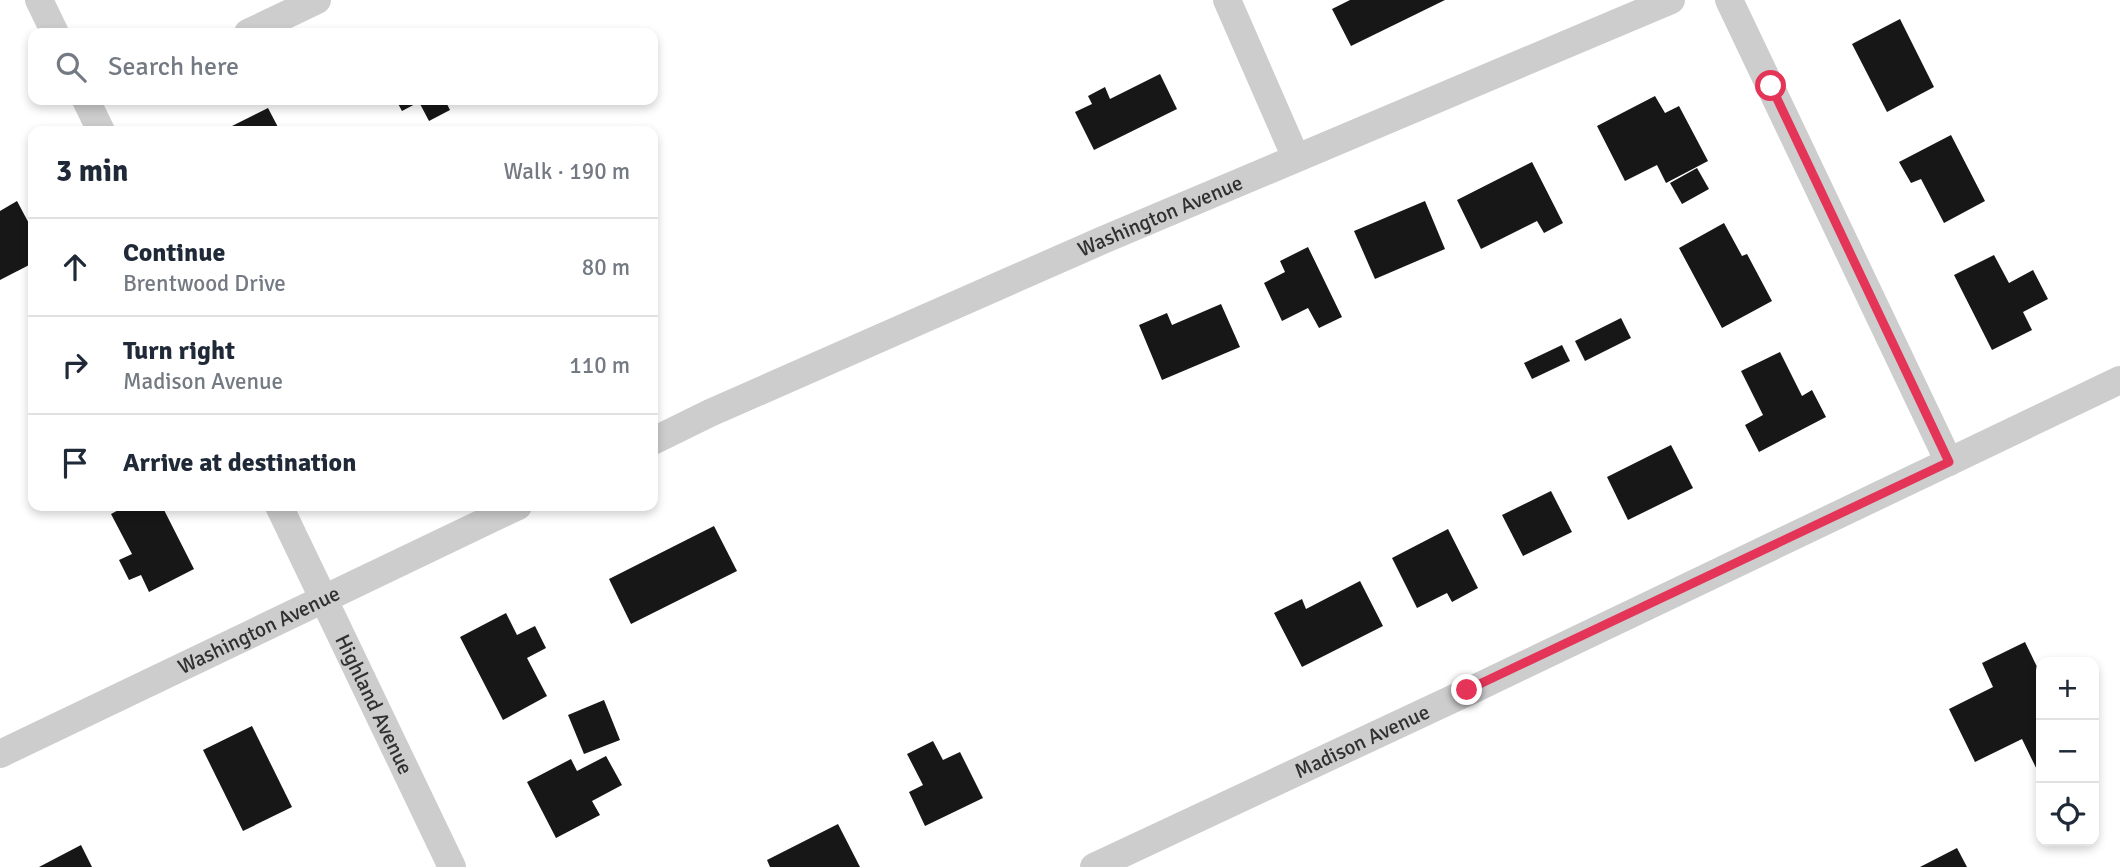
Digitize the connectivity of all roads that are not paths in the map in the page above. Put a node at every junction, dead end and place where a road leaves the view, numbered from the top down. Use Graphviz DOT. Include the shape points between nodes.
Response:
graph roads {
  1 [pos="39,0"];
  2 [pos="317,0"];
  3 [pos="1227,0"];
  4 [pos="1671,0"];
  5 [pos="1729,0"];
  6 [pos="53,28"];
  7 [pos="258,28"];
  8 [pos="1296,158"];
  9 [pos="2120,380"];
  10 [pos="658,439"];
  11 [pos="1949,462"];
  12 [pos="281,511"];
  13 [pos="508,511"];
  14 [pos="324,600"];
  15 [pos="0,754"];
  16 [pos="452,867"];
  17 [pos="1094,867"];
  1 -- 6 [label="street"];
  2 -- 7 [label="street"];
  3 -- 8 [label="street"];
  4 -- 8 [label="street, Washington Avenue"];
  5 -- 11 [label="street"];
  8 -- 10 [label="street, Washington Avenue"];
  9 -- 11 [label="street, Madison Avenue"];
  11 -- 17 [label="street, Madison Avenue"];
  12 -- 14 [label="street, Highland Avenue"];
  13 -- 14 [label="street, Washington Avenue"];
  14 -- 15 [label="street, Washington Avenue"];
  14 -- 16 [label="street, Highland Avenue"];
}
